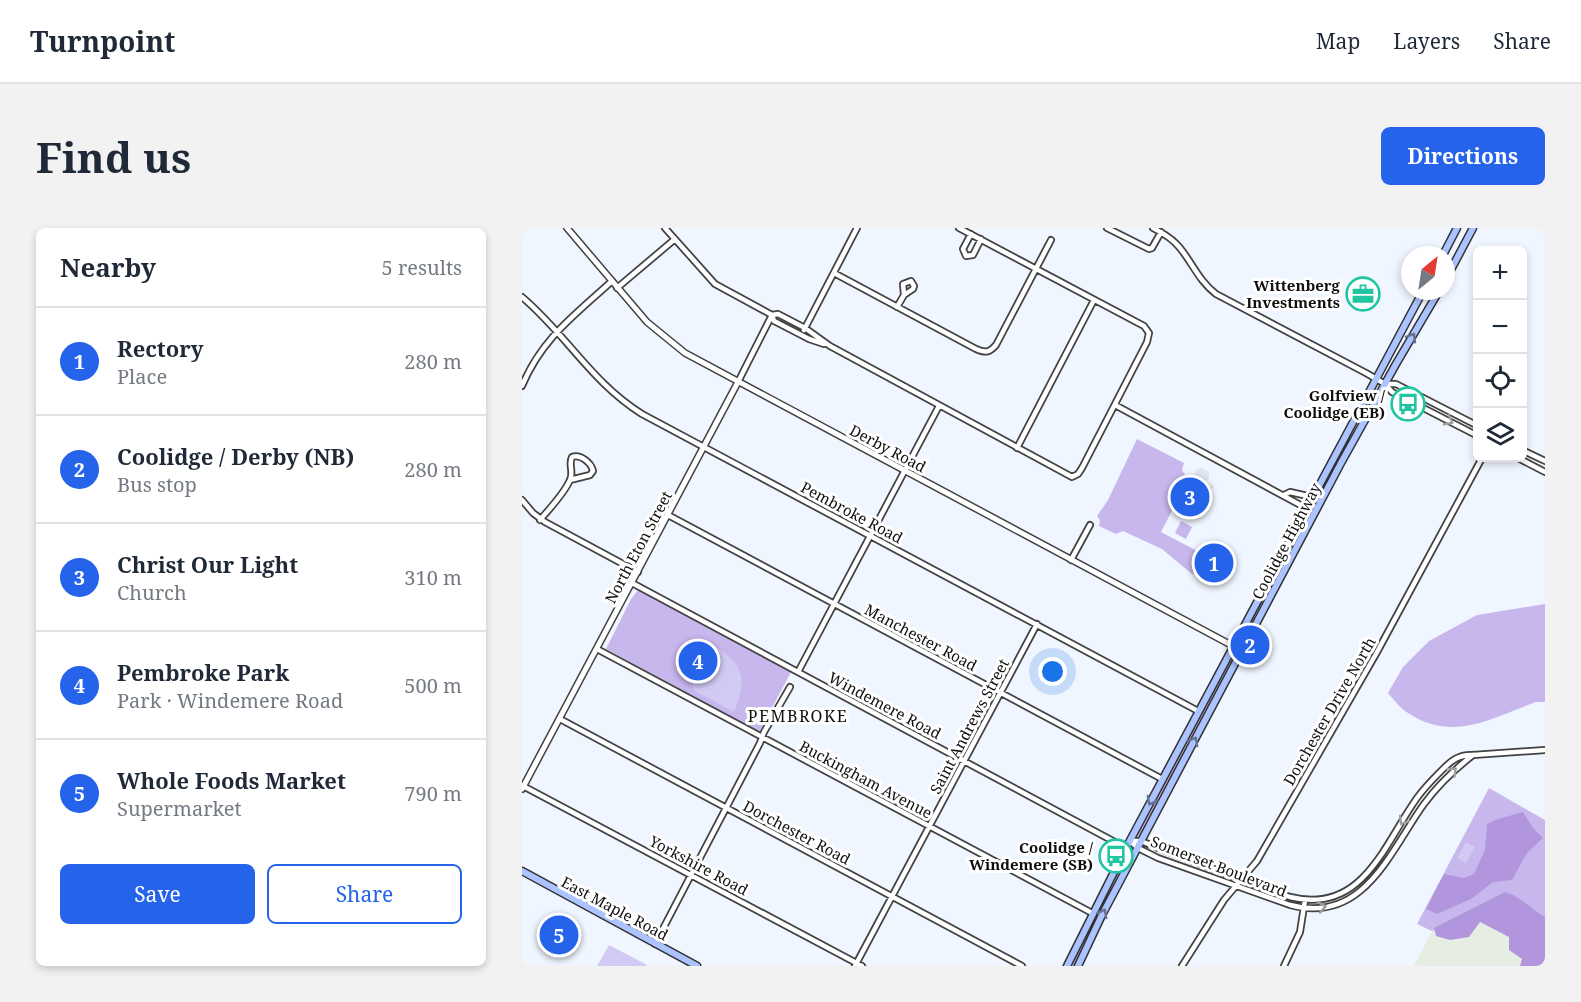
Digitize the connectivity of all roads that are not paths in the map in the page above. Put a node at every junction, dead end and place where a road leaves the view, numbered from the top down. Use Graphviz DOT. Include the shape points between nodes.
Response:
graph roads {
  1 [pos="567,228"];
  2 [pos="665,228"];
  3 [pos="857,228"];
  4 [pos="959,228"];
  5 [pos="1107,228"];
  6 [pos="1153,228"];
  7 [pos="1457,228"];
  8 [pos="1473,228"];
  9 [pos="1161,232"];
  10 [pos="970,234"];
  11 [pos="675,239"];
  12 [pos="981,240"];
  13 [pos="1051,240"];
  14 [pos="1448,246"];
  15 [pos="1455,262"];
  16 [pos="1036,268"];
  17 [pos="834,273"];
  18 [pos="612,281"];
  19 [pos="617,288"];
  20 [pos="904,295"];
  21 [pos="522,297"];
  22 [pos="1094,300"];
  23 [pos="1418,300"];
  24 [pos="1430,300"];
  25 [pos="1433,301"];
  26 [pos="897,307"];
  27 [pos="772,315"];
  28 [pos="805,328"];
  29 [pos="556,331"];
  30 [pos="801,335"];
  31 [pos="830,346"];
  32 [pos="1375,378"];
  33 [pos="738,382"];
  34 [pos="1385,384"];
  35 [pos="522,386"];
  36 [pos="1115,405"];
  37 [pos="939,406"];
  38 [pos="1473,423"];
  39 [pos="1473,433"];
  40 [pos="704,447"];
  41 [pos="1017,448"];
  42 [pos="1527,452"];
  43 [pos="1335,454"];
  44 [pos="1545,461"];
  45 [pos="1480,462"];
  46 [pos="1526,462"];
  47 [pos="1341,463"];
  48 [pos="905,471"];
  49 [pos="1545,472"];
  50 [pos="570,480"];
  51 [pos="1284,495"];
  52 [pos="1312,497"];
  53 [pos="522,500"];
  54 [pos="1306,508"];
  55 [pos="668,515"];
  56 [pos="540,519"];
  57 [pos="1090,525"];
  58 [pos="870,536"];
  59 [pos="1071,560"];
  60 [pos="638,572"];
  61 [pos="632,583"];
  62 [pos="834,604"];
  63 [pos="1254,607"];
  64 [pos="1261,614"];
  65 [pos="1036,624"];
  66 [pos="1233,646"];
  67 [pos="597,649"];
  68 [pos="798,672"];
  69 [pos="790,687"];
  70 [pos="1000,692"];
  71 [pos="1198,711"];
  72 [pos="560,719"];
  73 [pos="762,738"];
  74 [pos="1545,750"];
  75 [pos="1473,755"];
  76 [pos="964,760"];
  77 [pos="1162,779"];
  78 [pos="523,787"];
  79 [pos="726,808"];
  80 [pos="929,826"];
  81 [pos="1130,841"];
  82 [pos="1141,841"];
  83 [pos="1126,848"];
  84 [pos="1137,848"];
  85 [pos="522,871"];
  86 [pos="691,874"];
  87 [pos="1243,879"];
  88 [pos="1237,886"];
  89 [pos="892,897"];
  90 [pos="1305,900"];
  91 [pos="1304,908"];
  92 [pos="1092,913"];
  93 [pos="655,944"];
  94 [pos="858,965"];
  95 [pos="697,966"];
  96 [pos="1022,966"];
  97 [pos="1067,966"];
  98 [pos="1078,966"];
  99 [pos="1182,966"];
  100 [pos="1284,966"];
  1 -- 18 [label="street, Derby Road"];
  2 -- 11 [label="street"];
  3 -- 17 [label="street"];
  4 -- 10 [label="street"];
  5 -- 9 [label="street" via="1149,249"];
  6 -- 9 [label="street"];
  7 -- 14 [label="main road"];
  8 -- 15 [label="main road"];
  9 -- 32 [label="street" via="1179,246 1200,279 1216,294"];
  10 -- 12 [label="street"];
  10 -- 12 [label="street" via="963,249 966,256 973,255"];
  11 -- 19 [label="street"];
  11 -- 27 [label="street" via="715,284"];
  12 -- 16 [label="street"];
  13 -- 16 [label="street"];
  16 -- 22 [label="street"];
  16 -- 26 [label="street" via="991,351 976,349"];
  17 -- 26 [label="street"];
  17 -- 28 [label="street"];
  18 -- 19 [label="street, Derby Road"];
  18 -- 29 [label="street"];
  19 -- 33 [label="street, Derby Road" via="669,342"];
  20 -- 26 [label="street"];
  21 -- 29 [label="street, Pembroke Road"];
  22 -- 36 [label="street" via="1148,331 1147,342"];
  22 -- 41 [label="street"];
  23 -- 32 [label="main road, Coolidge Highway"];
  24 -- 25 [label="main road"];
  34 -- 25 [label="main road, Coolidge Highway, one-way"];
  27 -- 28 [label="street" via="778,314"];
  27 -- 30 [label="street" via="774,321"];
  27 -- 33 [label="street, North Eton Street"];
  28 -- 30 [label="street"];
  28 -- 31 [label="street"];
  29 -- 35 [label="street" via="537,355"];
  29 -- 40 [label="street, Pembroke Road" via="622,401"];
  30 -- 31 [label="street"];
  31 -- 37 [label="street"];
  32 -- 34 [label="street"];
  32 -- 43 [label="main road, Coolidge Highway"];
  33 -- 40 [label="street, North Eton Street"];
  33 -- 48 [label="street, Derby Road"];
  34 -- 38 [label="street" via="1396,384"];
  34 -- 39 [label="street, one-way" via="1392,392"];
  34 -- 47 [label="main road, Coolidge Highway"];
  36 -- 41 [label="street" via="1082,468 1072,477"];
  36 -- 51 [label="street"];
  37 -- 41 [label="street"];
  37 -- 48 [label="street"];
  40 -- 55 [label="street, North Eton Street"];
  40 -- 58 [label="street, Pembroke Road"];
  42 -- 44 [label="street"];
  43 -- 47 [label="main road" via="1342,458"];
  43 -- 52 [label="main road, Coolidge Highway"];
  45 -- 87 [label="street, Dorchester Drive North" via="1339,720"];
  46 -- 49 [label="street"];
  47 -- 64 [label="main road, Coolidge Highway"];
  48 -- 58 [label="street"];
  48 -- 59 [label="street, Derby Road"];
  50 -- 50 [label="street" via="590,475 592,466 580,457 572,457"];
  50 -- 56 [label="street"];
  51 -- 52 [label="street" via="1290,492"];
  51 -- 54 [label="street"];
  52 -- 54 [label="main road, Coolidge Highway"];
  53 -- 56 [label="street"];
  54 -- 63 [label="main road, Coolidge Highway"];
  55 -- 60 [label="street, North Eton Street"];
  55 -- 62 [label="street, Manchester Road"];
  56 -- 60 [label="street"];
  57 -- 59 [label="street"];
  58 -- 62 [label="street"];
  58 -- 65 [label="street, Pembroke Road"];
  59 -- 66 [label="street, Derby Road"];
  60 -- 61 [label="street, North Eton Street"];
  61 -- 67 [label="street, North Eton Street"];
  61 -- 68 [label="street, Windemere Road"];
  62 -- 68 [label="street"];
  62 -- 70 [label="street, Manchester Road"];
  63 -- 64 [label="main road"];
  63 -- 66 [label="main road, Coolidge Highway"];
  82 -- 64 [label="main road, Coolidge Highway, one-way"];
  65 -- 70 [label="street, Saint Andrews Street"];
  65 -- 71 [label="street, Pembroke Road"];
  66 -- 71 [label="main road, Coolidge Highway"];
  67 -- 72 [label="street, North Eton Street"];
  67 -- 73 [label="street, Buckingham Avenue"];
  68 -- 76 [label="street, Windemere Road"];
  69 -- 73 [label="street"];
  70 -- 76 [label="street, Saint Andrews Street"];
  70 -- 77 [label="street, Manchester Road"];
  71 -- 77 [label="main road, Coolidge Highway"];
  72 -- 78 [label="street, North Eton Street"];
  72 -- 79 [label="street, Dorchester Road"];
  73 -- 79 [label="street"];
  73 -- 80 [label="street, Buckingham Avenue"];
  74 -- 75 [label="street, Somerset Boulevard"];
  75 -- 90 [label="street, Somerset Boulevard, one-way" via="1458,757 1432,780 1368,874 1338,894"];
  91 -- 75 [label="street, Somerset Boulevard, one-way" via="1326,908 1369,884 1432,794"];
  76 -- 80 [label="street, Saint Andrews Street"];
  76 -- 83 [label="street, Windemere Road"];
  77 -- 81 [label="main road, Coolidge Highway, one-way"];
  78 -- 86 [label="street, Yorkshire Road"];
  79 -- 86 [label="street"];
  79 -- 89 [label="street, Dorchester Road"];
  80 -- 89 [label="street, Saint Andrews Street"];
  80 -- 92 [label="street, Buckingham Avenue"];
  81 -- 82 [label="street, Somerset Boulevard"];
  81 -- 83 [label="main road, Coolidge Highway"];
  81 -- 84 [label="street, Somerset Boulevard"];
  82 -- 84 [label="main road, Coolidge Highway"];
  82 -- 87 [label="street, Somerset Boulevard"];
  83 -- 92 [label="main road, Coolidge Highway"];
  84 -- 88 [label="street, Somerset Boulevard"];
  98 -- 84 [label="main road, Coolidge Highway, one-way"];
  85 -- 93 [label="main road, East Maple Road"];
  86 -- 93 [label="street"];
  86 -- 94 [label="street, Yorkshire Road"];
  87 -- 88 [label="street, Dorchester Drive North"];
  87 -- 90 [label="street, Somerset Boulevard"];
  88 -- 91 [label="street, Somerset Boulevard"];
  88 -- 99 [label="street, Dorchester Drive North"];
  89 -- 94 [label="street, Saint Andrews Street"];
  89 -- 96 [label="street, Dorchester Road"];
  90 -- 91 [label="street"];
  91 -- 100 [label="street" via="1300,932"];
  92 -- 97 [label="main road, Coolidge Highway"];
  93 -- 95 [label="main road, East Maple Road"];
}
